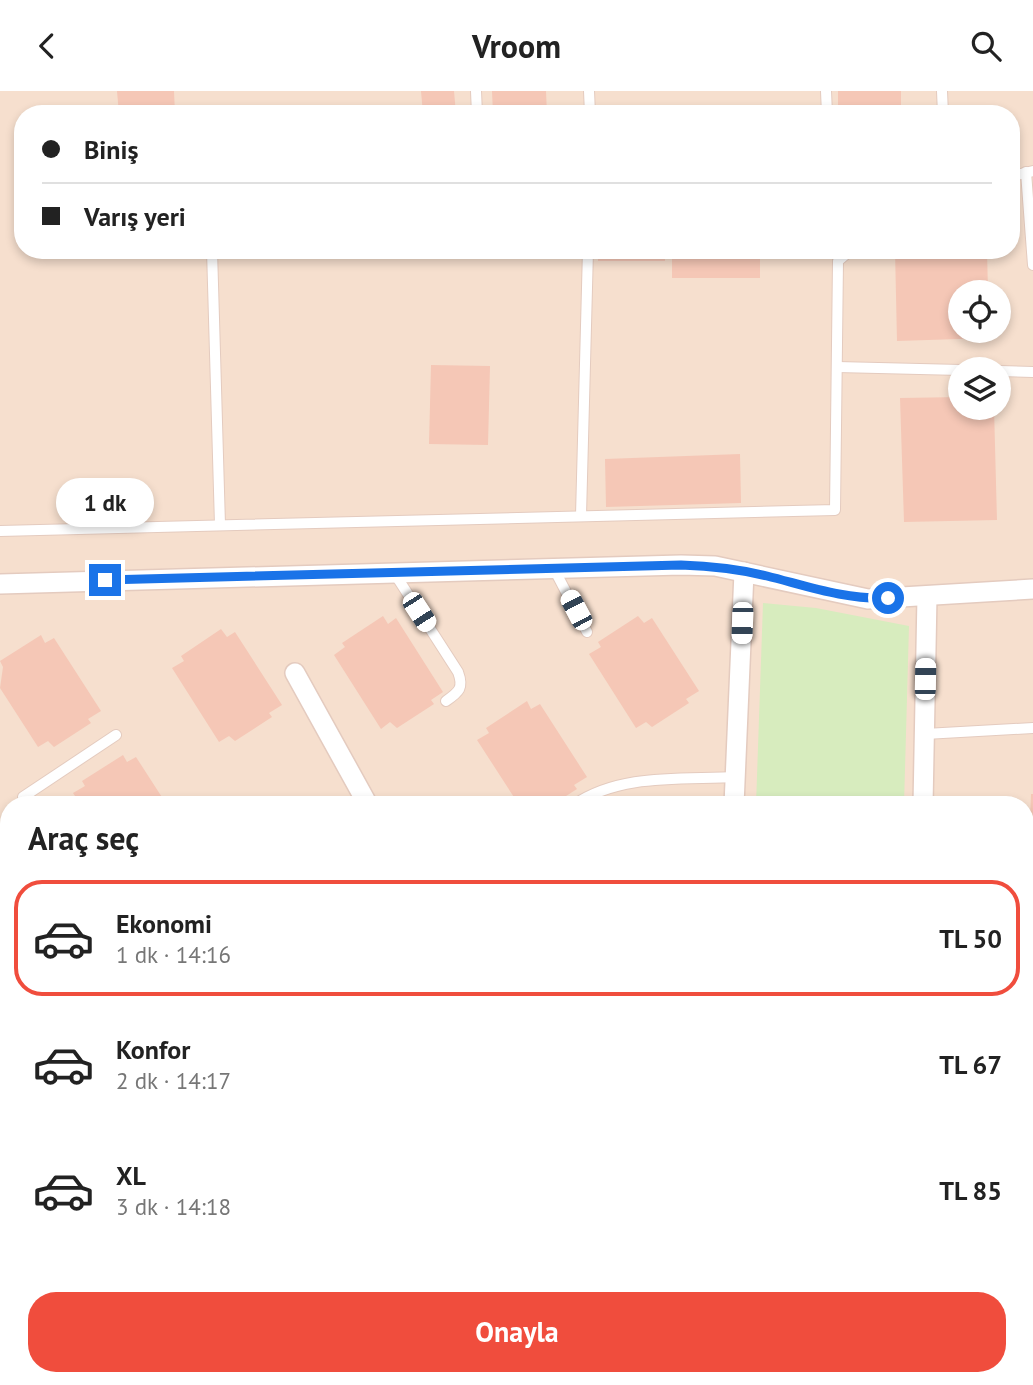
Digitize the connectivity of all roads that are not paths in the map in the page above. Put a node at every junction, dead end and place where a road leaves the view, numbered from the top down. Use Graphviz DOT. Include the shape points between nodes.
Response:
graph roads {
  1 [pos="1030,172"];
  2 [pos="212,259"];
  3 [pos="587,259"];
  4 [pos="840,259"];
  5 [pos="1033,265"];
  6 [pos="837,367"];
  7 [pos="948,370"];
  8 [pos="1011,371"];
  9 [pos="1033,372"];
  10 [pos="581,516"];
  11 [pos="220,525"];
  12 [pos="0,531"];
  13 [pos="553,567"];
  14 [pos="393,572"];
  15 [pos="744,572"];
  16 [pos="0,584"];
  17 [pos="1033,589"];
  18 [pos="927,596"];
  19 [pos="587,632"];
  20 [pos="295,674"];
  21 [pos="446,701"];
  22 [pos="1033,727"];
  23 [pos="925,734"];
  24 [pos="116,735"];
  25 [pos="736,777"];
  26 [pos="24,796"];
  27 [pos="363,796"];
  28 [pos="587,796"];
  29 [pos="735,796"];
  30 [pos="923,796"];
  1 -- 5 [label="lane"];
  2 -- 11 [label="lane"];
  3 -- 10 [label="lane"];
  4 -- 6 [label="lane"];
  6 -- 7 [label="lane"];
  6 -- 10 [label="lane" via="835,510"];
  8 -- 9 [label="lane"];
  10 -- 11 [label="lane"];
  11 -- 12 [label="lane"];
  13 -- 14 [label="street"];
  13 -- 15 [label="street" via="681,565"];
  13 -- 19 [label="lane"];
  14 -- 16 [label="street"];
  14 -- 21 [label="lane" via="458,672 459,691"];
  15 -- 18 [label="street" via="868,599"];
  15 -- 25 [label="street"];
  17 -- 18 [label="street"];
  18 -- 23 [label="street"];
  20 -- 27 [label="street"];
  22 -- 23 [label="lane"];
  23 -- 30 [label="street"];
  24 -- 26 [label="lane"];
  25 -- 28 [label="lane" via="632,782"];
  25 -- 29 [label="street"];
}
